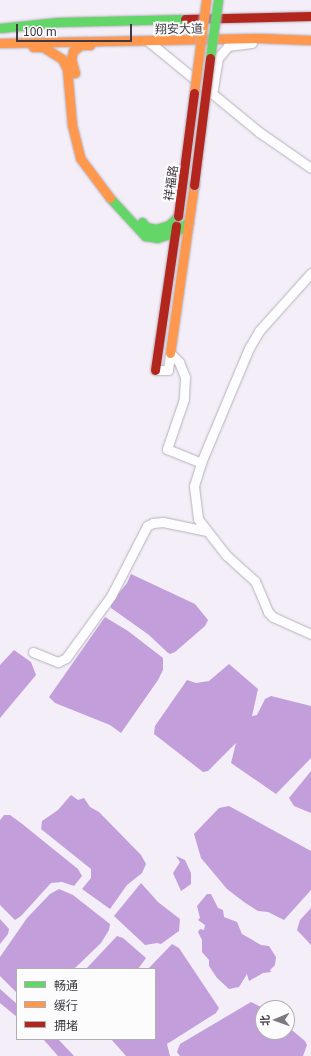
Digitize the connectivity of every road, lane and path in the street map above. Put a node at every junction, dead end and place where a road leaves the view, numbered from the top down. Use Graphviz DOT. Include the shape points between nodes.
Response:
graph roads {
  1 [pos="206,0"];
  2 [pos="218,0"];
  3 [pos="311,16"];
  4 [pos="0,28"];
  5 [pos="259,38"];
  6 [pos="111,40"];
  7 [pos="311,40"];
  8 [pos="148,41"];
  9 [pos="0,43"];
  10 [pos="19,43"];
  11 [pos="212,94"];
  12 [pos="311,168"];
  13 [pos="178,216"];
  14 [pos="189,222"];
  15 [pos="175,232"];
  16 [pos="311,273"];
  17 [pos="170,352"];
  18 [pos="155,370"];
  19 [pos="201,463"];
  20 [pos="207,531"];
  21 [pos="311,634"];
  22 [pos="33,652"];
  1 -- 13 [label="main road, 祥福路, bridge"];
  2 -- 14 [label="main road, 祥福路, bridge"];
  3 -- 4 [label="main road, 翔安大道" via="58,22"];
  5 -- 7 [label="main road, 翔安大道"];
  5 -- 8 [label="main road, 翔安大道"];
  5 -- 11 [label="street" via="249,44 228,46 218,58"];
  6 -- 8 [label="main road, 翔安大道"];
  6 -- 10 [label="main road, 翔安大道"];
  6 -- 13 [label="main road" via="102,45 81,46 73,51 71,59 75,70 79,122 88,154 100,175 146,227 156,229 169,225"];
  8 -- 11 [label="street"];
  9 -- 10 [label="main road, 翔安大道"];
  10 -- 15 [label="main road" via="26,47 42,47 62,59 67,69 72,125 80,158 92,177 144,236 157,238"];
  11 -- 12 [label="street"];
  13 -- 15 [label="main road, 祥福路"];
  14 -- 15 [label="main road"];
  14 -- 17 [label="main road, 祥福路"];
  15 -- 18 [label="main road, 祥福路"];
  16 -- 19 [label="street" via="260,331 249,348"];
  17 -- 18 [label="street" via="168,370"];
  17 -- 19 [label="street" via="179,362 185,377 184,399 167,449"];
  19 -- 20 [label="street" via="194,486 194,503 198,519"];
  20 -- 21 [label="street" via="226,555 255,582 273,617"];
  20 -- 22 [label="street" via="163,522 147,526 111,596 66,658 58,662"];
}
